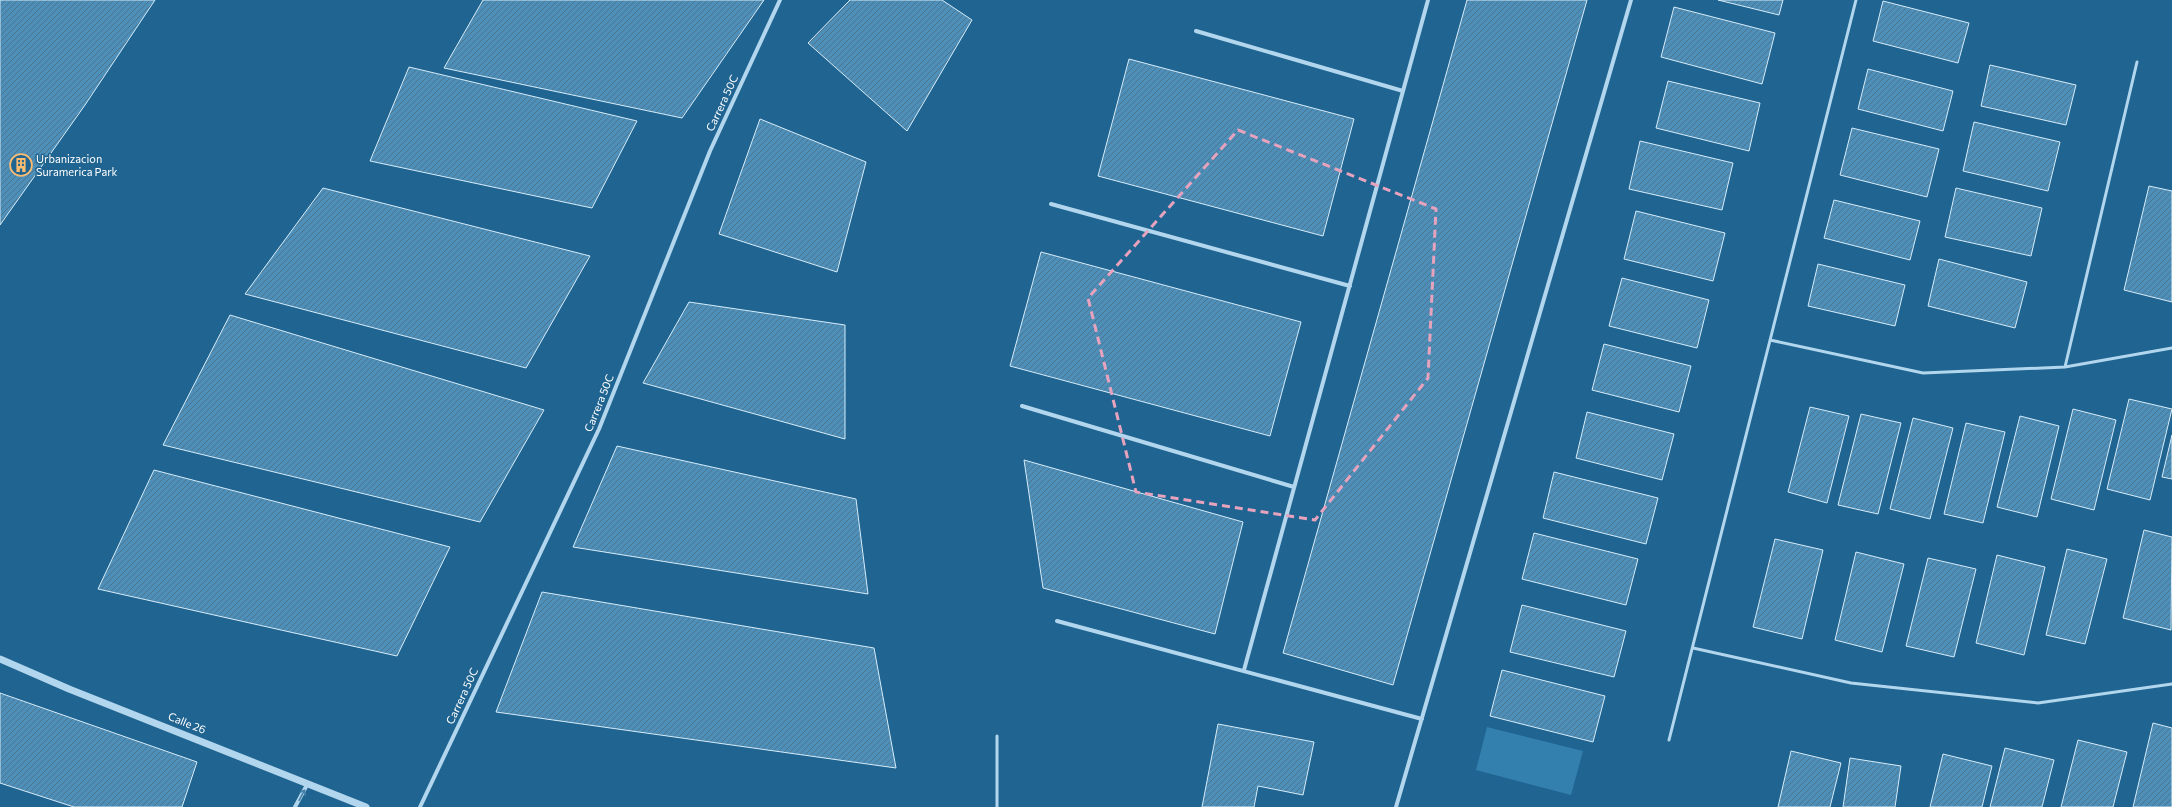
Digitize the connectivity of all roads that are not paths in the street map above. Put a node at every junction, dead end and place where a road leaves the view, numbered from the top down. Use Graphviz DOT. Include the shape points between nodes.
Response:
graph roads {
  1 [pos="780,0"];
  2 [pos="1428,0"];
  3 [pos="1631,0"];
  4 [pos="1856,0"];
  5 [pos="1196,31"];
  6 [pos="2137,62"];
  7 [pos="1404,91"];
  8 [pos="1051,204"];
  9 [pos="1350,286"];
  10 [pos="1770,340"];
  11 [pos="2172,348"];
  12 [pos="2065,367"];
  13 [pos="1022,406"];
  14 [pos="1294,487"];
  15 [pos="1057,621"];
  16 [pos="1693,648"];
  17 [pos="0,659"];
  18 [pos="1244,670"];
  19 [pos="2172,684"];
  20 [pos="1422,719"];
  21 [pos="997,736"];
  22 [pos="1669,740"];
  23 [pos="308,783"];
  24 [pos="295,807"];
  25 [pos="366,807"];
  26 [pos="420,807"];
  27 [pos="997,807"];
  28 [pos="1396,807"];
  1 -- 26 [label="street, Carrera 50C" via="710,151 599,429"];
  2 -- 7 [label="street"];
  3 -- 20 [label="street"];
  4 -- 10 [label="lane"];
  5 -- 7 [label="street"];
  6 -- 12 [label="lane"];
  7 -- 9 [label="street"];
  8 -- 9 [label="street"];
  9 -- 14 [label="street"];
  10 -- 12 [label="lane" via="1923,373"];
  10 -- 16 [label="lane"];
  11 -- 12 [label="lane"];
  13 -- 14 [label="street"];
  14 -- 18 [label="street"];
  15 -- 18 [label="street"];
  16 -- 19 [label="lane" via="1851,683 2038,703"];
  16 -- 22 [label="lane"];
  17 -- 23 [label="street, Calle 26" via="69,689"];
  18 -- 20 [label="street"];
  20 -- 28 [label="street"];
  21 -- 27 [label="lane"];
  24 -- 23 [label="street, one-way"];
  23 -- 25 [label="street, Calle 26"];
}
